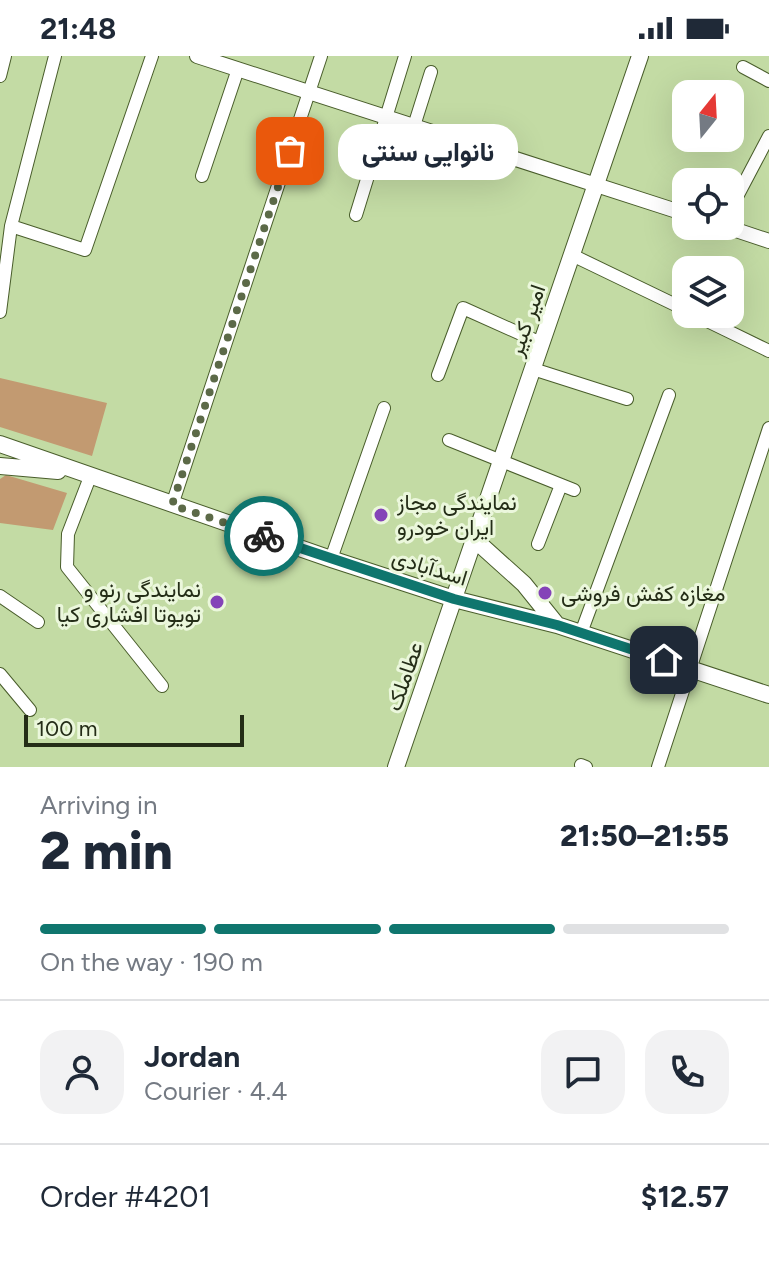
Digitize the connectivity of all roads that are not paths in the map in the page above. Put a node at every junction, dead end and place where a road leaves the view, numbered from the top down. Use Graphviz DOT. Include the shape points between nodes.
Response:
graph roads {
  1 [pos="55,56"];
  2 [pos="152,56"];
  3 [pos="197,56"];
  4 [pos="321,56"];
  5 [pos="405,56"];
  6 [pos="640,56"];
  7 [pos="743,67"];
  8 [pos="238,69"];
  9 [pos="431,72"];
  10 [pos="769,81"];
  11 [pos="309,92"];
  12 [pos="385,117"];
  13 [pos="414,126"];
  14 [pos="769,136"];
  15 [pos="202,176"];
  16 [pos="744,183"];
  17 [pos="595,185"];
  18 [pos="672,210"];
  19 [pos="356,215"];
  20 [pos="11,226"];
  21 [pos="744,233"];
  22 [pos="769,241"];
  23 [pos="572,255"];
  24 [pos="672,303"];
  25 [pos="0,312"];
  26 [pos="722,328"];
  27 [pos="541,343"];
  28 [pos="769,351"];
  29 [pos="533,369"];
  30 [pos="438,375"];
  31 [pos="669,395"];
  32 [pos="627,399"];
  33 [pos="384,408"];
  34 [pos="769,428"];
  35 [pos="449,440"];
  36 [pos="0,444"];
  37 [pos="765,456"];
  38 [pos="501,462"];
  39 [pos="0,466"];
  40 [pos="85,475"];
  41 [pos="561,485"];
  42 [pos="574,490"];
  43 [pos="172,505"];
  44 [pos="474,539"];
  45 [pos="538,544"];
  46 [pos="331,559"];
  47 [pos="0,596"];
  48 [pos="454,599"];
  49 [pos="38,622"];
  50 [pos="557,625"];
  51 [pos="581,633"];
  52 [pos="691,670"];
  53 [pos="0,674"];
  54 [pos="162,686"];
  55 [pos="769,695"];
  56 [pos="30,710"];
  57 [pos="396,767"];
  58 [pos="658,767"];
  1 -- 20 [label="street"];
  2 -- 20 [label="street" via="85,250"];
  3 -- 8 [label="street"];
  4 -- 11 [label="street"];
  5 -- 12 [label="street"];
  6 -- 17 [label="main road, امیر کبیر"];
  7 -- 10 [label="street"];
  8 -- 11 [label="street"];
  8 -- 15 [label="street"];
  9 -- 13 [label="street"];
  11 -- 12 [label="street"];
  11 -- 43 [label="street"];
  12 -- 13 [label="street"];
  12 -- 19 [label="street"];
  13 -- 17 [label="street"];
  14 -- 16 [label="street"];
  17 -- 18 [label="street"];
  17 -- 23 [label="main road, امیر کبیر"];
  20 -- 25 [label="street"];
  21 -- 22 [label="street"];
  23 -- 24 [label="street"];
  23 -- 27 [label="main road, امیر کبیر"];
  26 -- 28 [label="street"];
  27 -- 29 [label="main road, امیر کبیر"];
  27 -- 30 [label="street" via="463,308"];
  29 -- 32 [label="street"];
  29 -- 38 [label="main road, امیر کبیر"];
  31 -- 51 [label="street"];
  33 -- 46 [label="street"];
  34 -- 37 [label="street"];
  35 -- 38 [label="street"];
  36 -- 40 [label="main road, اسدآبادی"];
  37 -- 52 [label="street"];
  38 -- 41 [label="street"];
  38 -- 44 [label="main road, امیر کبیر"];
  39 -- 40 [label="main road, اسدآبادی"];
  40 -- 43 [label="main road, اسدآبادی"];
  40 -- 54 [label="street" via="68,534 67,567"];
  41 -- 42 [label="street"];
  41 -- 45 [label="street"];
  43 -- 46 [label="main road, اسدآبادی"];
  44 -- 48 [label="main road, امیر کبیر"];
  44 -- 50 [label="main road" via="524,584"];
  46 -- 48 [label="main road, اسدآبادی"];
  47 -- 49 [label="street"];
  48 -- 50 [label="main road, اسدآبادی"];
  48 -- 57 [label="main road, عطاملک"];
  50 -- 51 [label="main road, اسدآبادی"];
  51 -- 52 [label="main road, اسدآبادی"];
  52 -- 55 [label="main road, اسدآبادی"];
  52 -- 58 [label="street"];
  53 -- 56 [label="street"];
}
